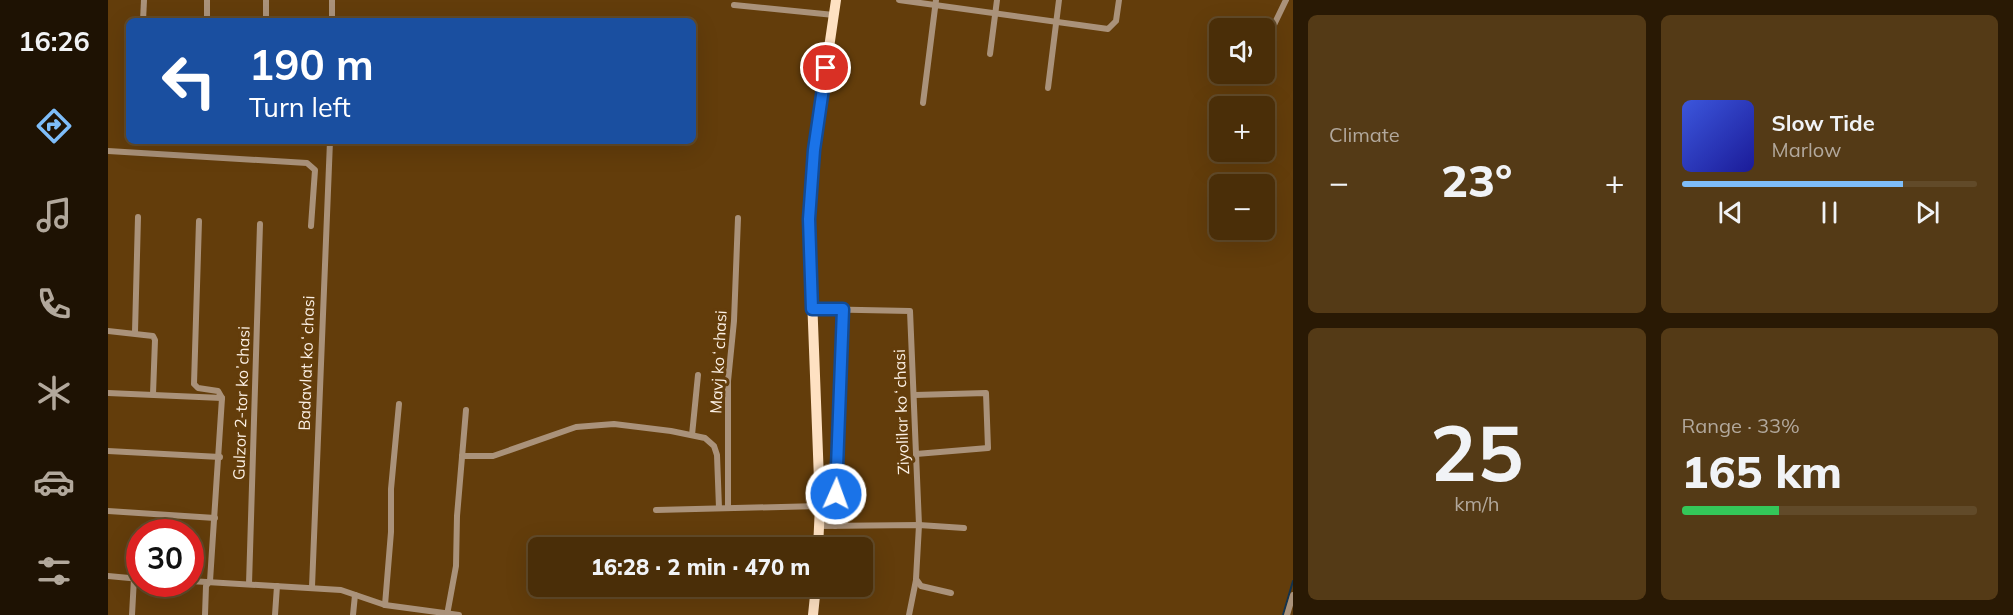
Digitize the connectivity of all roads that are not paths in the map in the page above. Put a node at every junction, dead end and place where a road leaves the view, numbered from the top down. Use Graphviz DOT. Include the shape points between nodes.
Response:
graph roads {
  1 [pos="144,0"];
  2 [pos="207,0"];
  3 [pos="266,0"];
  4 [pos="332,0"];
  5 [pos="836,0"];
  6 [pos="899,0"];
  7 [pos="997,0"];
  8 [pos="1059,0"];
  9 [pos="1119,0"];
  10 [pos="1286,0"];
  11 [pos="935,2"];
  12 [pos="734,5"];
  13 [pos="995,13"];
  14 [pos="834,15"];
  15 [pos="143,18"];
  16 [pos="207,18"];
  17 [pos="266,18"];
  18 [pos="332,18"];
  19 [pos="1056,21"];
  20 [pos="1275,21"];
  21 [pos="990,54"];
  22 [pos="1048,88"];
  23 [pos="923,103"];
  24 [pos="330,144"];
  25 [pos="108,152"];
  26 [pos="138,217"];
  27 [pos="738,218"];
  28 [pos="199,221"];
  29 [pos="260,224"];
  30 [pos="311,226"];
  31 [pos="812,309"];
  32 [pos="843,309"];
  33 [pos="108,331"];
  34 [pos="135,332"];
  35 [pos="698,375"];
  36 [pos="108,393"];
  37 [pos="153,394"];
  38 [pos="915,395"];
  39 [pos="222,398"];
  40 [pos="399,404"];
  41 [pos="466,410"];
  42 [pos="692,435"];
  43 [pos="108,452"];
  44 [pos="916,454"];
  45 [pos="462,456"];
  46 [pos="220,458"];
  47 [pos="820,506"];
  48 [pos="728,507"];
  49 [pos="719,508"];
  50 [pos="656,510"];
  51 [pos="108,511"];
  52 [pos="214,518"];
  53 [pos="919,525"];
  54 [pos="819,526"];
  55 [pos="835,526"];
  56 [pos="964,528"];
  57 [pos="818,537"];
  58 [pos="108,576"];
  59 [pos="126,578"];
  60 [pos="916,579"];
  61 [pos="204,581"];
  62 [pos="210,581"];
  63 [pos="249,584"];
  64 [pos="277,586"];
  65 [pos="312,587"];
  66 [pos="951,593"];
  67 [pos="355,595"];
  68 [pos="134,597"];
  69 [pos="815,597"];
  70 [pos="1292,600"];
  71 [pos="385,605"];
  72 [pos="448,614"];
  73 [pos="132,615"];
  74 [pos="204,615"];
  75 [pos="275,615"];
  76 [pos="353,615"];
  77 [pos="459,615"];
  78 [pos="813,615"];
  79 [pos="909,615"];
  80 [pos="1287,615"];
  1 -- 15 [label="street"];
  2 -- 16 [label="street"];
  3 -- 17 [label="street"];
  4 -- 18 [label="street"];
  5 -- 14 [label="main road"];
  6 -- 11 [label="street"];
  7 -- 13 [label="street"];
  8 -- 19 [label="street"];
  9 -- 19 [label="street" via="1113,27 1108,29"];
  10 -- 20 [label="street"];
  11 -- 13 [label="street"];
  11 -- 23 [label="street"];
  12 -- 14 [label="street"];
  13 -- 19 [label="street"];
  13 -- 21 [label="street"];
  14 -- 31 [label="main road" via="814,150 809,219"];
  19 -- 22 [label="street"];
  24 -- 65 [label="street, Badavlat koʻchasi"];
  25 -- 30 [label="street" via="307,163 315,170"];
  26 -- 34 [label="street"];
  27 -- 48 [label="street, Mavj koʻchasi" via="728,381"];
  28 -- 39 [label="street" via="194,384 218,391"];
  29 -- 63 [label="street, Gulzor 2-tor koʼchasi"];
  31 -- 32 [label="street"];
  31 -- 47 [label="main road"];
  32 -- 38 [label="street, Ziyolilar koʻchasi" via="910,311"];
  32 -- 55 [label="street"];
  33 -- 34 [label="street"];
  34 -- 37 [label="street" via="148,333 155,340"];
  35 -- 42 [label="street, Mavj koʻchasi"];
  36 -- 37 [label="street"];
  37 -- 39 [label="street"];
  38 -- 44 [label="street, Ziyolilar koʻchasi"];
  38 -- 44 [label="street" via="986,393 988,448"];
  39 -- 46 [label="street"];
  40 -- 71 [label="street"];
  41 -- 45 [label="street"];
  42 -- 45 [label="street, Mavj koʻchasi" via="614,424 576,427 493,456"];
  42 -- 49 [label="street, Mavj koʻchasi" via="705,438 716,450"];
  43 -- 46 [label="street"];
  44 -- 53 [label="street, Ziyolilar koʻchasi"];
  45 -- 72 [label="street" via="456,566"];
  46 -- 52 [label="street"];
  47 -- 48 [label="street"];
  47 -- 54 [label="main road"];
  48 -- 49 [label="street"];
  49 -- 50 [label="street"];
  51 -- 52 [label="street"];
  52 -- 62 [label="street"];
  53 -- 55 [label="street"];
  53 -- 56 [label="street"];
  53 -- 60 [label="street, Ziyolilar koʻchasi"];
  54 -- 55 [label="street"];
  54 -- 57 [label="main road"];
  58 -- 59 [label="street"];
  60 -- 66 [label="street" via="921,586"];
  60 -- 79 [label="street, Ziyolilar koʻchasi"];
  61 -- 62 [label="street"];
  62 -- 63 [label="street"];
  62 -- 74 [label="street" via="206,586"];
  63 -- 64 [label="street"];
  64 -- 65 [label="street"];
  64 -- 75 [label="street"];
  65 -- 67 [label="street"];
  67 -- 71 [label="street"];
  67 -- 76 [label="street"];
  68 -- 73 [label="street"];
  69 -- 78 [label="main road"];
  70 -- 80 [label="street"];
  71 -- 72 [label="street"];
  72 -- 77 [label="street"];
}
